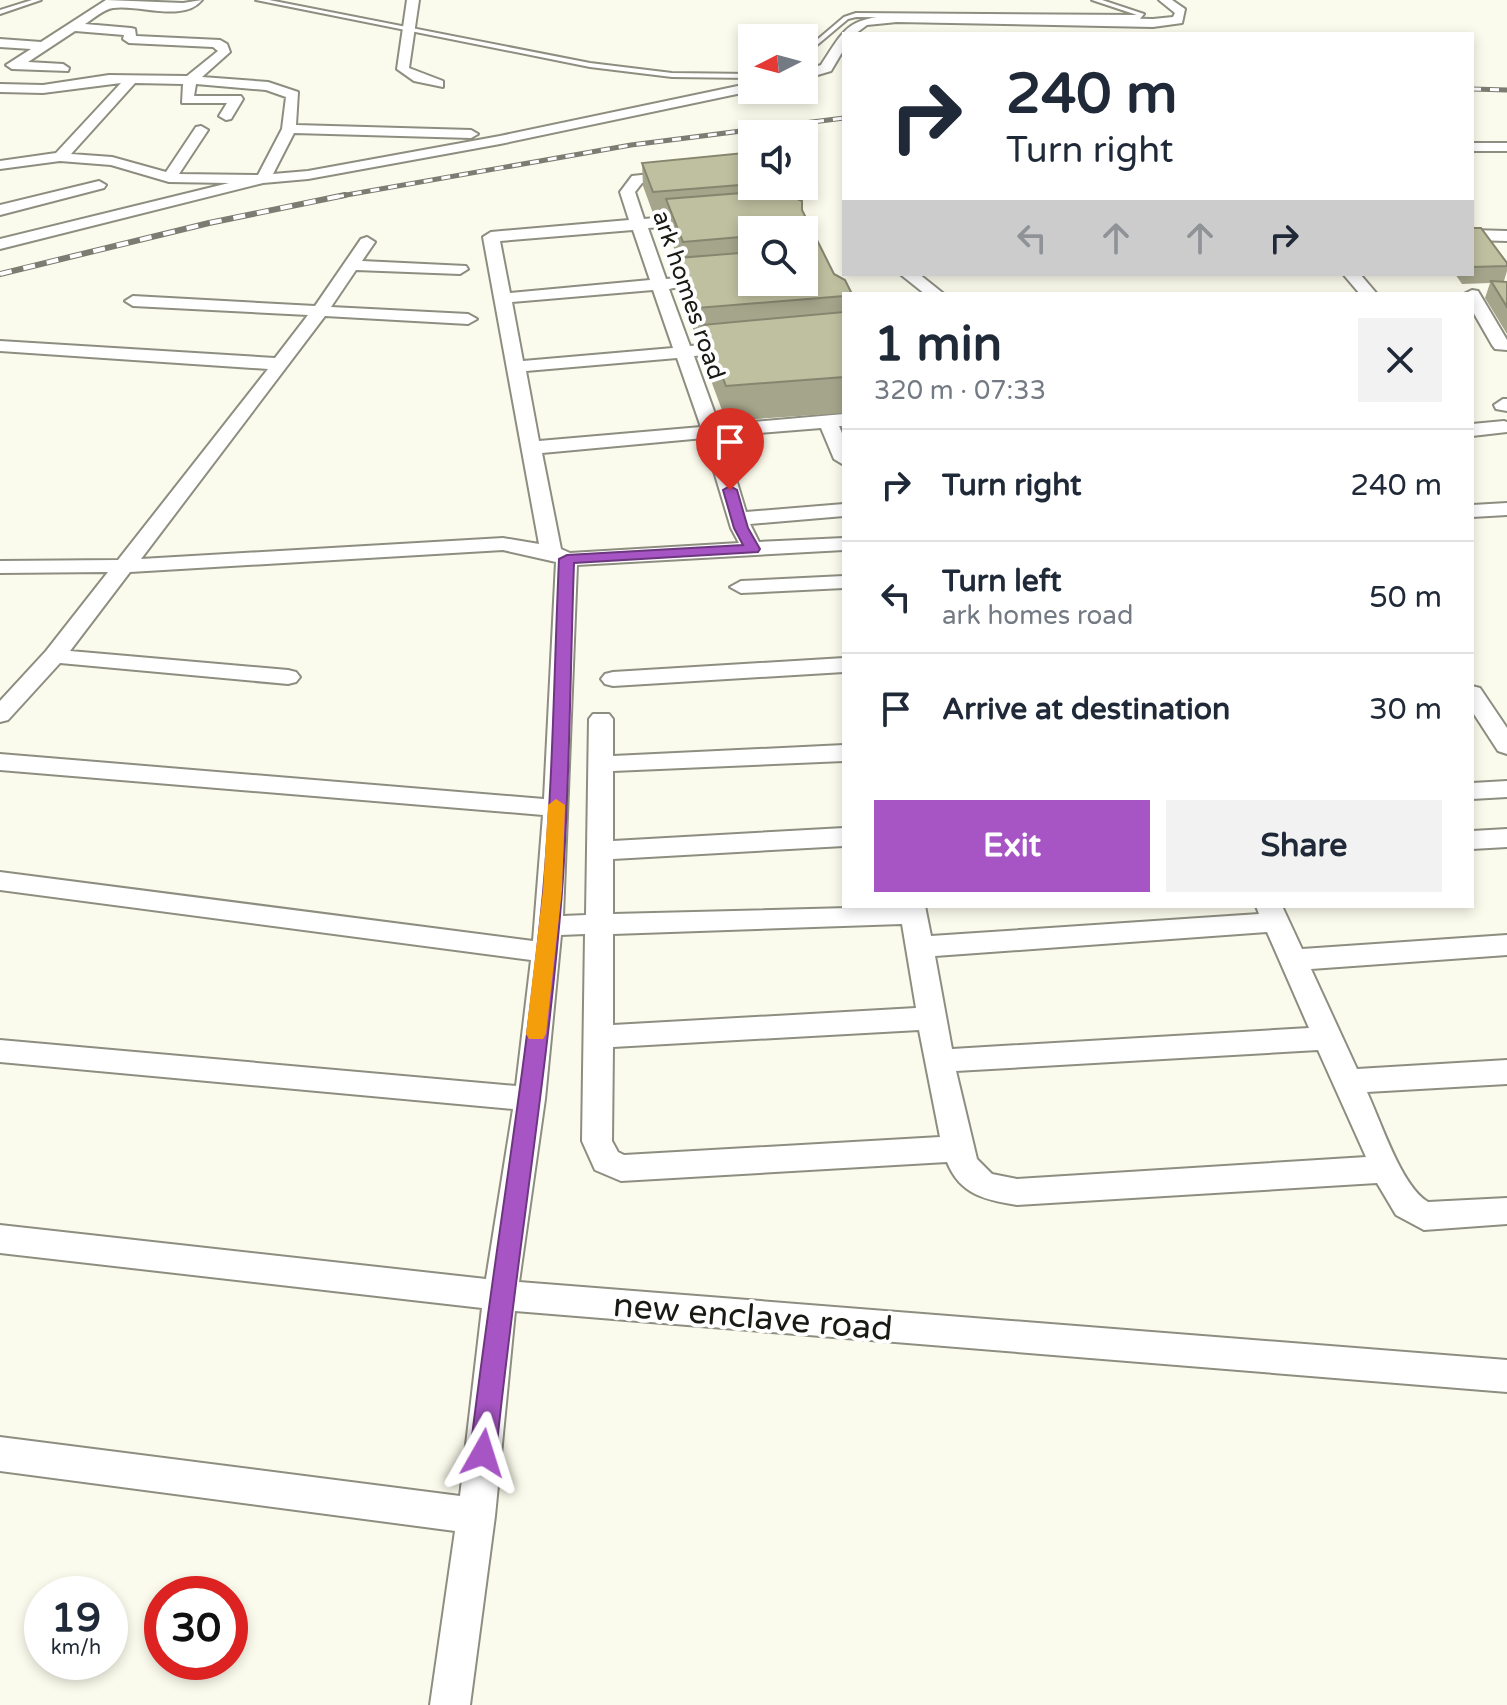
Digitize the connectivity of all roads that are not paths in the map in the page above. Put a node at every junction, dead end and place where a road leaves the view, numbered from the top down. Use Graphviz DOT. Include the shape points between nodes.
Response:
graph roads {
  1 [pos="38,0"];
  2 [pos="196,0"];
  3 [pos="259,0"];
  4 [pos="413,0"];
  5 [pos="1095,0"];
  6 [pos="1165,0"];
  7 [pos="111,2"];
  8 [pos="0,12"];
  9 [pos="74,27"];
  10 [pos="409,32"];
  11 [pos="851,32"];
  12 [pos="818,42"];
  13 [pos="842,42"];
  14 [pos="0,43"];
  15 [pos="43,46"];
  16 [pos="829,63"];
  17 [pos="842,63"];
  18 [pos="16,64"];
  19 [pos="0,66"];
  20 [pos="63,68"];
  21 [pos="818,71"];
  22 [pos="738,76"];
  23 [pos="132,79"];
  24 [pos="190,80"];
  25 [pos="241,84"];
  26 [pos="438,84"];
  27 [pos="0,88"];
  28 [pos="738,90"];
  29 [pos="236,99"];
  30 [pos="226,116"];
  31 [pos="289,129"];
  32 [pos="201,130"];
  33 [pos="510,136"];
  34 [pos="1474,147"];
  35 [pos="1507,147"];
  36 [pos="60,157"];
  37 [pos="4,172"];
  38 [pos="696,173"];
  39 [pos="169,178"];
  40 [pos="263,179"];
  41 [pos="99,185"];
  42 [pos="0,210"];
  43 [pos="718,218"];
  44 [pos="638,224"];
  45 [pos="1474,235"];
  46 [pos="1507,236"];
  47 [pos="367,242"];
  48 [pos="1,243"];
  49 [pos="350,265"];
  50 [pos="460,269"];
  51 [pos="911,276"];
  52 [pos="1353,276"];
  53 [pos="692,282"];
  54 [pos="661,285"];
  55 [pos="1494,291"];
  56 [pos="933,292"];
  57 [pos="1367,292"];
  58 [pos="1470,292"];
  59 [pos="505,298"];
  60 [pos="1474,298"];
  61 [pos="133,301"];
  62 [pos="320,311"];
  63 [pos="468,319"];
  64 [pos="757,345"];
  65 [pos="1507,345"];
  66 [pos="0,346"];
  67 [pos="684,351"];
  68 [pos="280,364"];
  69 [pos="516,367"];
  70 [pos="835,421"];
  71 [pos="1504,427"];
  72 [pos="1474,430"];
  73 [pos="712,432"];
  74 [pos="530,448"];
  75 [pos="842,451"];
  76 [pos="1507,509"];
  77 [pos="842,510"];
  78 [pos="1474,511"];
  79 [pos="738,519"];
  80 [pos="842,544"];
  81 [pos="752,549"];
  82 [pos="559,556"];
  83 [pos="124,566"];
  84 [pos="0,567"];
  85 [pos="841,582"];
  86 [pos="741,587"];
  87 [pos="54,656"];
  88 [pos="842,665"];
  89 [pos="288,677"];
  90 [pos="613,679"];
  91 [pos="1474,701"];
  92 [pos="0,714"];
  93 [pos="601,719"];
  94 [pos="1507,746"];
  95 [pos="842,753"];
  96 [pos="0,762"];
  97 [pos="602,764"];
  98 [pos="1507,789"];
  99 [pos="1474,791"];
  100 [pos="556,808"];
  101 [pos="842,837"];
  102 [pos="1507,838"];
  103 [pos="1474,840"];
  104 [pos="601,851"];
  105 [pos="0,881"];
  106 [pos="913,910"];
  107 [pos="1273,914"];
  108 [pos="599,924"];
  109 [pos="546,939"];
  110 [pos="1507,945"];
  111 [pos="919,947"];
  112 [pos="1294,960"];
  113 [pos="933,1018"];
  114 [pos="598,1037"];
  115 [pos="1328,1038"];
  116 [pos="0,1051"];
  117 [pos="940,1061"];
  118 [pos="1507,1072"];
  119 [pos="1348,1081"];
  120 [pos="530,1099"];
  121 [pos="959,1149"];
  122 [pos="1387,1169"];
  123 [pos="1507,1211"];
  124 [pos="0,1239"];
  125 [pos="500,1295"];
  126 [pos="1507,1376"];
  127 [pos="0,1454"];
  128 [pos="476,1516"];
  129 [pos="450,1705"];
  1 -- 8 [label="lane"];
  2 -- 7 [label="street" via="183,7"];
  3 -- 10 [label="lane"];
  4 -- 10 [label="street"];
  5 -- 12 [label="lane" via="1141,14 856,15"];
  6 -- 11 [label="street" via="1182,17 1153,23 897,18 864,22"];
  7 -- 9 [label="street"];
  9 -- 15 [label="street"];
  9 -- 24 [label="street" via="131,32 129,39 223,47 224,52"];
  10 -- 22 [label="lane" via="590,65"];
  10 -- 26 [label="street" via="402,67"];
  13 -- 16 [label="street"];
  14 -- 15 [label="street"];
  15 -- 18 [label="street"];
  16 -- 17 [label="street"];
  16 -- 21 [label="street"];
  18 -- 19 [label="street"];
  18 -- 20 [label="street"];
  23 -- 24 [label="street"];
  23 -- 27 [label="street"];
  23 -- 36 [label="street"];
  24 -- 25 [label="street"];
  24 -- 29 [label="street" via="187,100"];
  25 -- 29 [label="street"];
  25 -- 31 [label="street" via="293,95"];
  28 -- 33 [label="street"];
  29 -- 30 [label="street"];
  31 -- 33 [label="street"];
  31 -- 40 [label="street"];
  32 -- 39 [label="street"];
  33 -- 40 [label="street"];
  34 -- 35 [label="street"];
  36 -- 37 [label="street" via="22,163"];
  36 -- 39 [label="street" via="112,161"];
  38 -- 44 [label="street, ark homes road" via="637,179 627,192"];
  39 -- 40 [label="street"];
  40 -- 48 [label="street"];
  41 -- 42 [label="street"];
  43 -- 44 [label="street"];
  44 -- 54 [label="street, ark homes road"];
  44 -- 59 [label="street" via="491,237"];
  45 -- 46 [label="street"];
  47 -- 49 [label="street"];
  49 -- 50 [label="street"];
  49 -- 62 [label="street"];
  51 -- 56 [label="street"];
  52 -- 57 [label="street"];
  53 -- 54 [label="street"];
  54 -- 59 [label="street"];
  54 -- 67 [label="street, ark homes road"];
  55 -- 58 [label="street"];
  59 -- 69 [label="street"];
  60 -- 65 [label="street" via="1501,345"];
  61 -- 62 [label="street"];
  62 -- 63 [label="street"];
  62 -- 68 [label="street"];
  64 -- 67 [label="street"];
  66 -- 68 [label="street"];
  67 -- 69 [label="street"];
  67 -- 73 [label="street, ark homes road"];
  68 -- 83 [label="street"];
  69 -- 74 [label="street"];
  70 -- 73 [label="street"];
  70 -- 75 [label="street"];
  71 -- 72 [label="street"];
  73 -- 74 [label="street"];
  73 -- 79 [label="street, ark homes road"];
  74 -- 82 [label="street"];
  76 -- 78 [label="street"];
  77 -- 79 [label="street"];
  79 -- 81 [label="street, ark homes road"];
  80 -- 81 [label="street"];
  81 -- 82 [label="street"];
  82 -- 83 [label="street" via="503,544"];
  82 -- 100 [label="street"];
  83 -- 84 [label="street"];
  83 -- 87 [label="street"];
  85 -- 86 [label="street"];
  87 -- 89 [label="street"];
  87 -- 92 [label="street"];
  88 -- 90 [label="street"];
  91 -- 94 [label="street"];
  93 -- 97 [label="street"];
  95 -- 97 [label="street"];
  96 -- 100 [label="street"];
  97 -- 104 [label="street"];
  98 -- 99 [label="street"];
  100 -- 109 [label="street"];
  101 -- 104 [label="street"];
  102 -- 103 [label="street"];
  104 -- 108 [label="street"];
  105 -- 109 [label="street"];
  106 -- 108 [label="street"];
  106 -- 111 [label="street"];
  107 -- 111 [label="street"];
  107 -- 112 [label="street"];
  108 -- 109 [label="street"];
  108 -- 114 [label="street"];
  109 -- 120 [label="street"];
  110 -- 112 [label="street"];
  111 -- 113 [label="street"];
  112 -- 115 [label="street"];
  113 -- 114 [label="street"];
  113 -- 117 [label="street"];
  114 -- 121 [label="street" via="597,1141 606,1161 621,1168"];
  115 -- 117 [label="street"];
  115 -- 119 [label="street"];
  116 -- 120 [label="street"];
  117 -- 121 [label="street"];
  118 -- 119 [label="street"];
  119 -- 122 [label="street"];
  120 -- 125 [label="street"];
  121 -- 122 [label="street" via="963,1165 983,1186 1017,1192"];
  122 -- 123 [label="street" via="1407,1206 1424,1216"];
  124 -- 125 [label="street, new enclave road"];
  125 -- 126 [label="street, new enclave road"];
  125 -- 128 [label="street"];
  127 -- 128 [label="street"];
  128 -- 129 [label="street"];
}
